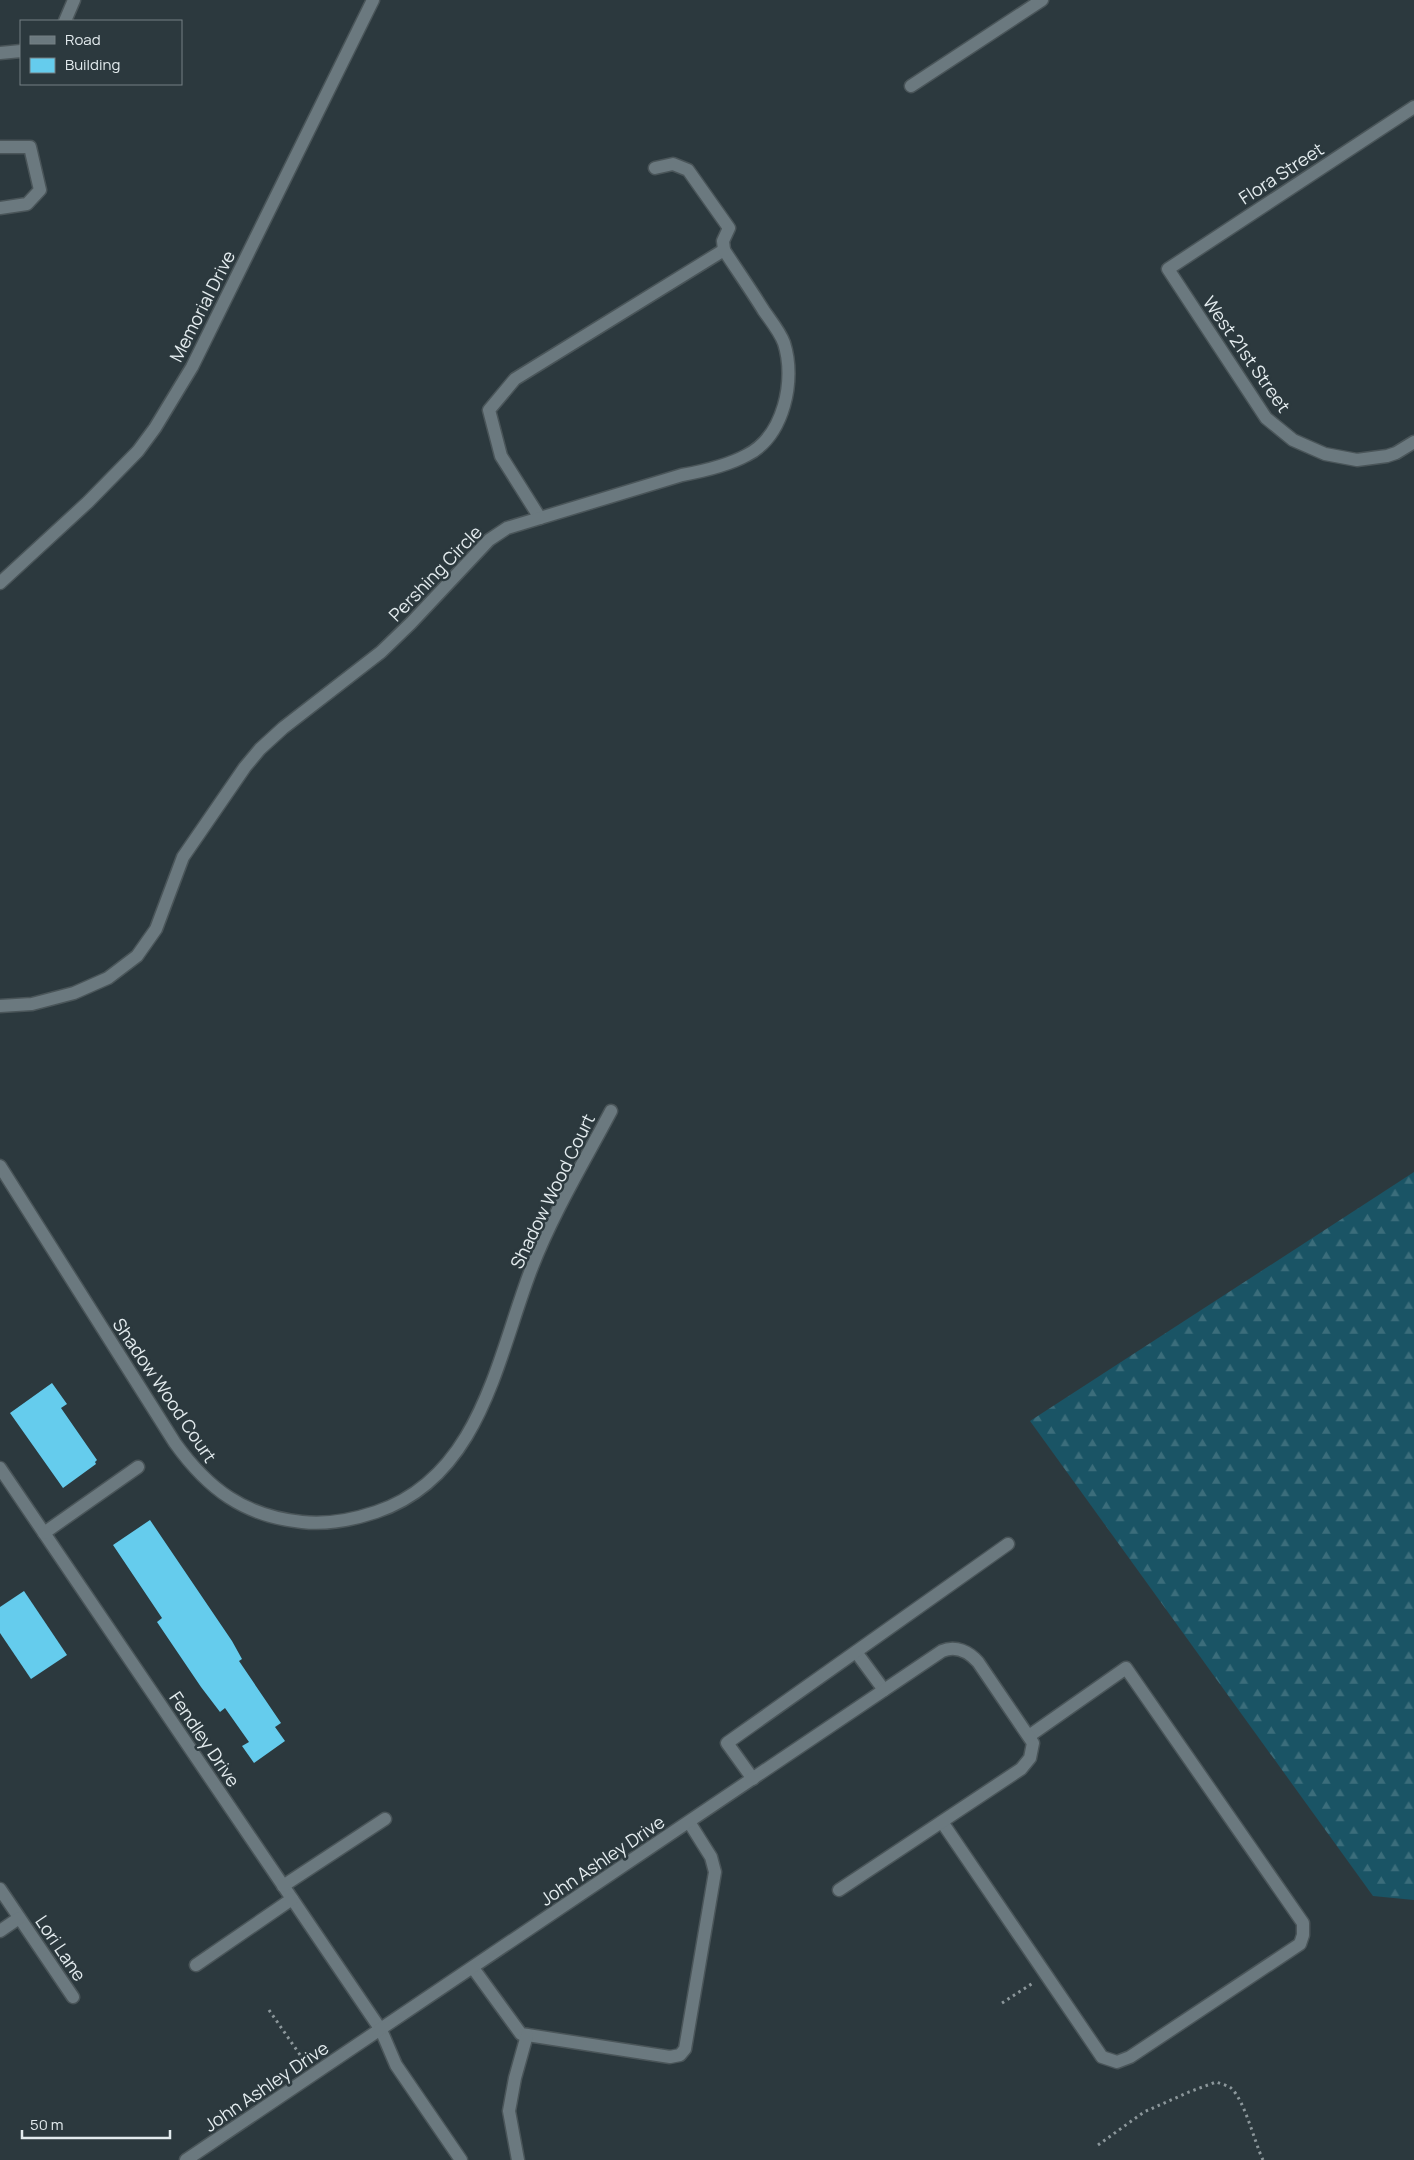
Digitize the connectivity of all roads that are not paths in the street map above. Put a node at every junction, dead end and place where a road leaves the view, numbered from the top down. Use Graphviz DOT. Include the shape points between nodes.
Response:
graph roads {
  1 [pos="74,0"];
  2 [pos="373,0"];
  3 [pos="1042,0"];
  4 [pos="65,20"];
  5 [pos="20,51"];
  6 [pos="0,53"];
  7 [pos="911,86"];
  8 [pos="1414,107"];
  9 [pos="0,147"];
  10 [pos="656,168"];
  11 [pos="0,208"];
  12 [pos="724,250"];
  13 [pos="1168,269"];
  14 [pos="1414,442"];
  15 [pos="540,518"];
  16 [pos="0,583"];
  17 [pos="0,1006"];
  18 [pos="611,1111"];
  19 [pos="0,1166"];
  20 [pos="138,1467"];
  21 [pos="0,1468"];
  22 [pos="44,1533"];
  23 [pos="1008,1544"];
  24 [pos="856,1652"];
  25 [pos="884,1690"];
  26 [pos="1028,1736"];
  27 [pos="753,1779"];
  28 [pos="385,1819"];
  29 [pos="690,1822"];
  30 [pos="942,1822"];
  31 [pos="283,1886"];
  32 [pos="0,1889"];
  33 [pos="839,1890"];
  34 [pos="292,1899"];
  35 [pos="19,1918"];
  36 [pos="0,1931"];
  37 [pos="196,1965"];
  38 [pos="473,1968"];
  39 [pos="73,1997"];
  40 [pos="381,2030"];
  41 [pos="527,2035"];
  42 [pos="186,2160"];
  43 [pos="461,2160"];
  44 [pos="518,2160"];
  1 -- 4 [label="street"];
  2 -- 16 [label="street, Memorial Drive" via="192,367 155,428 138,451 94,496"];
  3 -- 7 [label="street"];
  5 -- 6 [label="street"];
  8 -- 13 [label="street, Flora Street"];
  9 -- 11 [label="street" via="30,147 40,190 27,204"];
  10 -- 12 [label="street" via="673,164 688,170 729,228"];
  12 -- 15 [label="street" via="515,379 489,410 501,456"];
  12 -- 15 [label="street, Pershing Circle" via="786,350 790,368 786,402 772,432 748,455 709,470 682,475"];
  13 -- 14 [label="street, West 21st Street" via="1266,418 1293,440 1325,454 1356,460 1387,456"];
  15 -- 17 [label="street, Pershing Circle" via="507,528 489,540 381,652 260,749 183,857 156,929 137,956 108,978 74,993 32,1004"];
  18 -- 19 [label="street, Shadow Wood Court" via="548,1231 486,1398 454,1456 411,1497 357,1519 330,1523 288,1520 259,1513 227,1496 201,1476 175,1443"];
  20 -- 22 [label="street"];
  21 -- 22 [label="street, Fendley Drive"];
  22 -- 31 [label="street, Fendley Drive"];
  23 -- 24 [label="street"];
  24 -- 25 [label="street"];
  24 -- 27 [label="street" via="727,1743"];
  25 -- 26 [label="street, John Ashley Drive" via="942,1651 964,1651 978,1662"];
  25 -- 27 [label="street, John Ashley Drive"];
  26 -- 30 [label="street" via="1033,1743 1030,1758 1022,1769"];
  26 -- 30 [label="street" via="1126,1668 1303,1922 1300,1944 1130,2057 1117,2062 1102,2057"];
  27 -- 29 [label="street, John Ashley Drive"];
  28 -- 31 [label="street"];
  29 -- 38 [label="street, John Ashley Drive"];
  29 -- 41 [label="street" via="711,1857 715,1872 685,2049 680,2056"];
  30 -- 33 [label="street"];
  31 -- 34 [label="street, Fendley Drive"];
  32 -- 35 [label="street, Lori Lane"];
  34 -- 37 [label="street"];
  34 -- 40 [label="street, Fendley Drive"];
  35 -- 36 [label="street, Lori Lane"];
  35 -- 39 [label="street, Lori Lane"];
  38 -- 40 [label="street, John Ashley Drive"];
  38 -- 41 [label="street" via="521,2034"];
  40 -- 42 [label="street, John Ashley Drive"];
  40 -- 43 [label="street, Fendley Drive" via="396,2065"];
  41 -- 44 [label="street" via="509,2111"];
}
